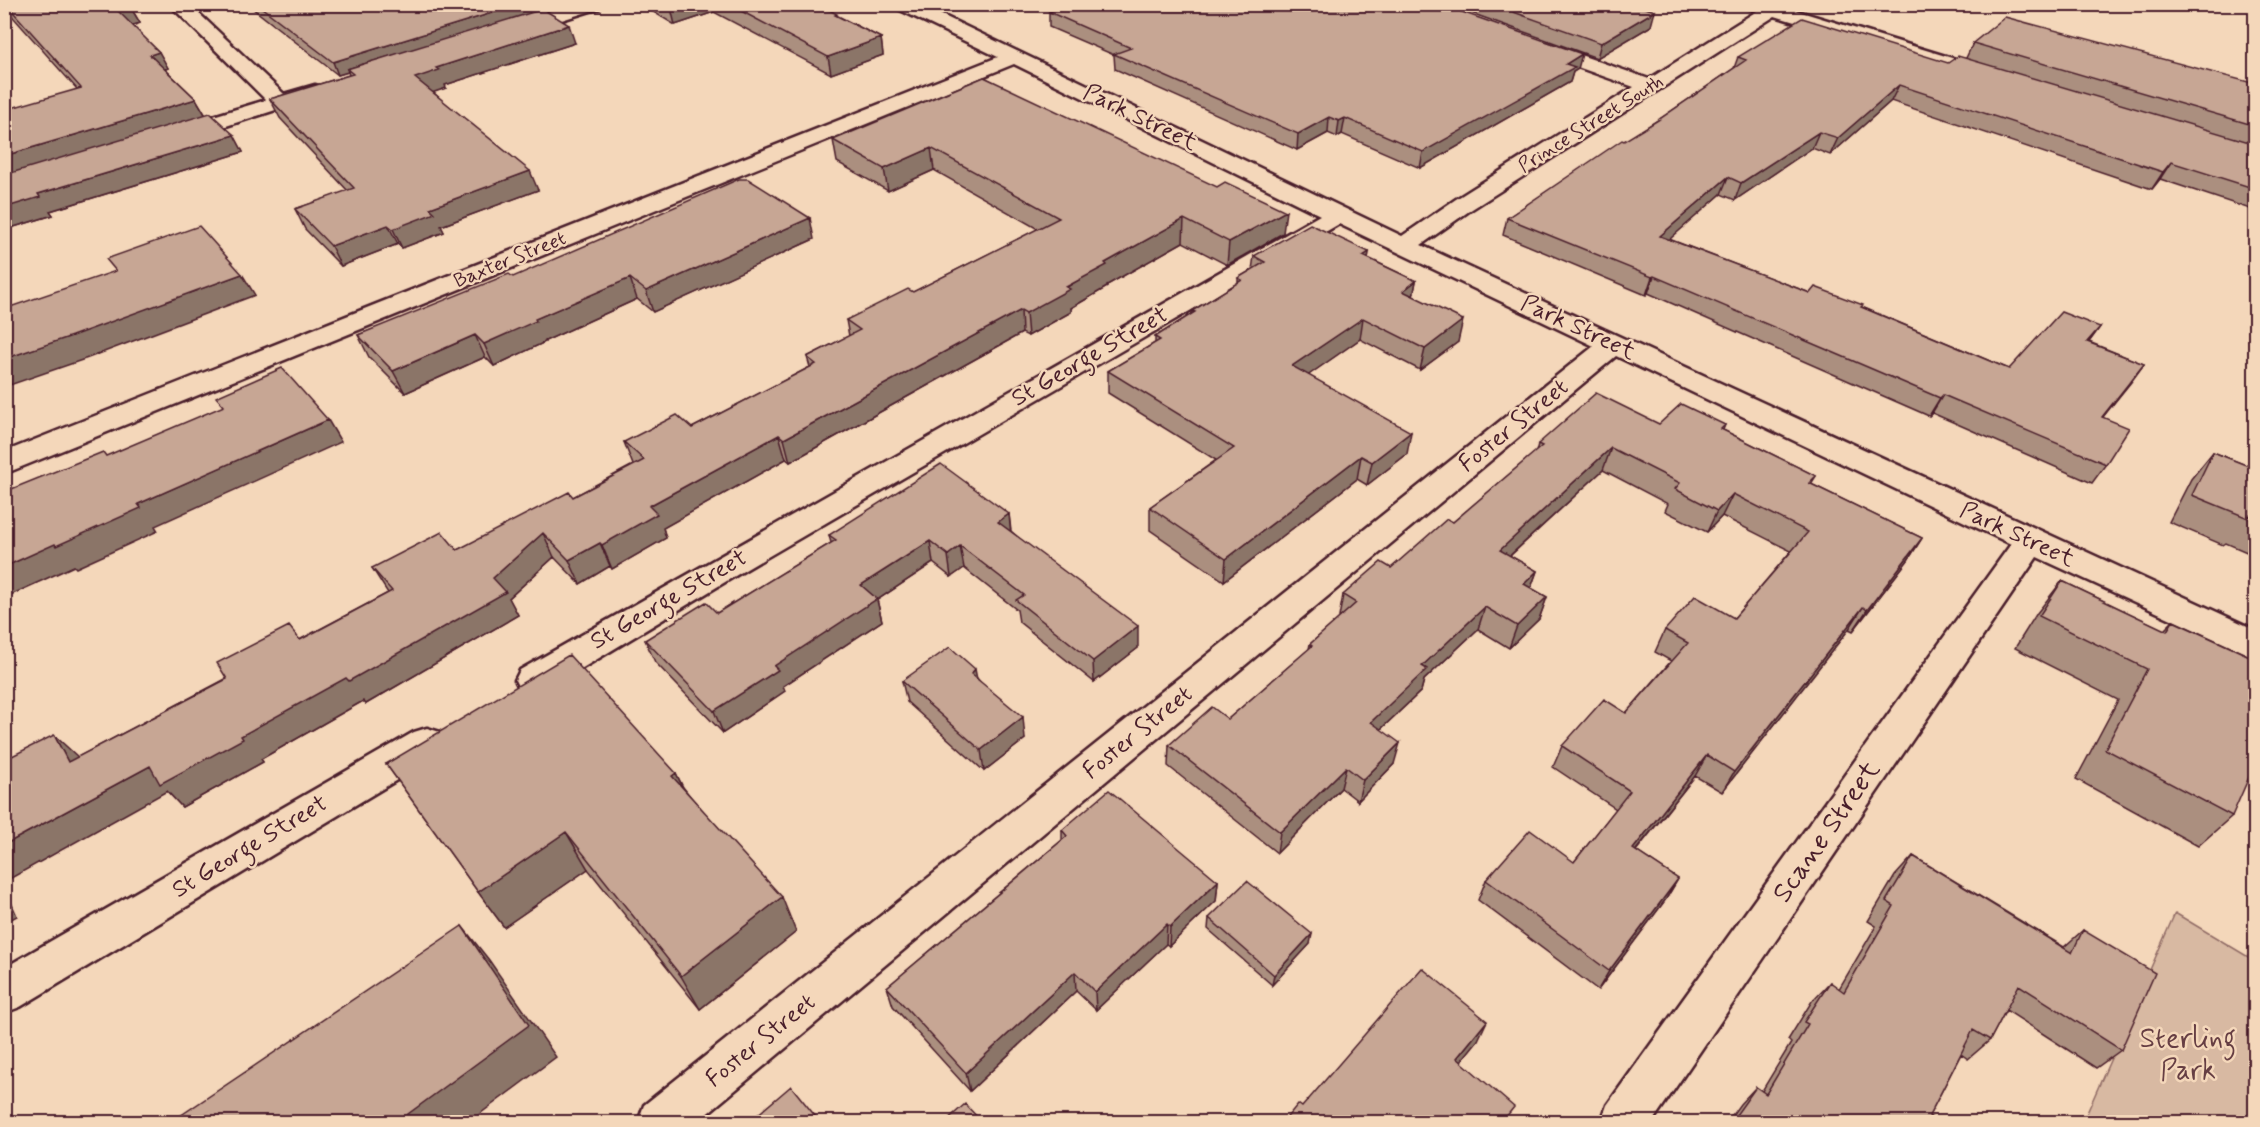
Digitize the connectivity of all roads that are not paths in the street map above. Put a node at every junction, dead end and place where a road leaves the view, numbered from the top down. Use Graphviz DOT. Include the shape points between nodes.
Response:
graph roads {
  1 [pos="178,4"];
  2 [pos="593,4"];
  3 [pos="903,4"];
  4 [pos="1769,6"];
  5 [pos="491,36"];
  6 [pos="1519,40"];
  7 [pos="1016,57"];
  8 [pos="2015,83"];
  9 [pos="333,86"];
  10 [pos="1650,86"];
  11 [pos="280,102"];
  12 [pos="151,142"];
  13 [pos="1337,215"];
  14 [pos="1403,246"];
  15 [pos="1614,344"];
  16 [pos="4,464"];
  17 [pos="2031,542"];
  18 [pos="2256,645"];
  19 [pos="507,695"];
  20 [pos="456,726"];
  21 [pos="4,992"];
  22 [pos="661,1122"];
  23 [pos="1624,1122"];
  1 -- 11 [label="street"];
  2 -- 5 [label="street"];
  3 -- 7 [label="street, Park Street"];
  4 -- 8 [label="street"];
  4 -- 10 [label="street, Prince Street South"];
  6 -- 10 [label="street"];
  7 -- 13 [label="street, Park Street"];
  7 -- 16 [label="street, Baxter Street"];
  9 -- 11 [label="street"];
  10 -- 14 [label="street, Prince Street South"];
  11 -- 12 [label="street"];
  13 -- 14 [label="street, Park Street"];
  13 -- 19 [label="street, St George Street"];
  14 -- 15 [label="street, Park Street"];
  15 -- 17 [label="street, Park Street"];
  15 -- 22 [label="street, Foster Street"];
  17 -- 18 [label="street, Park Street"];
  17 -- 23 [label="street, Scane Street"];
  20 -- 21 [label="street, St George Street"];
}
